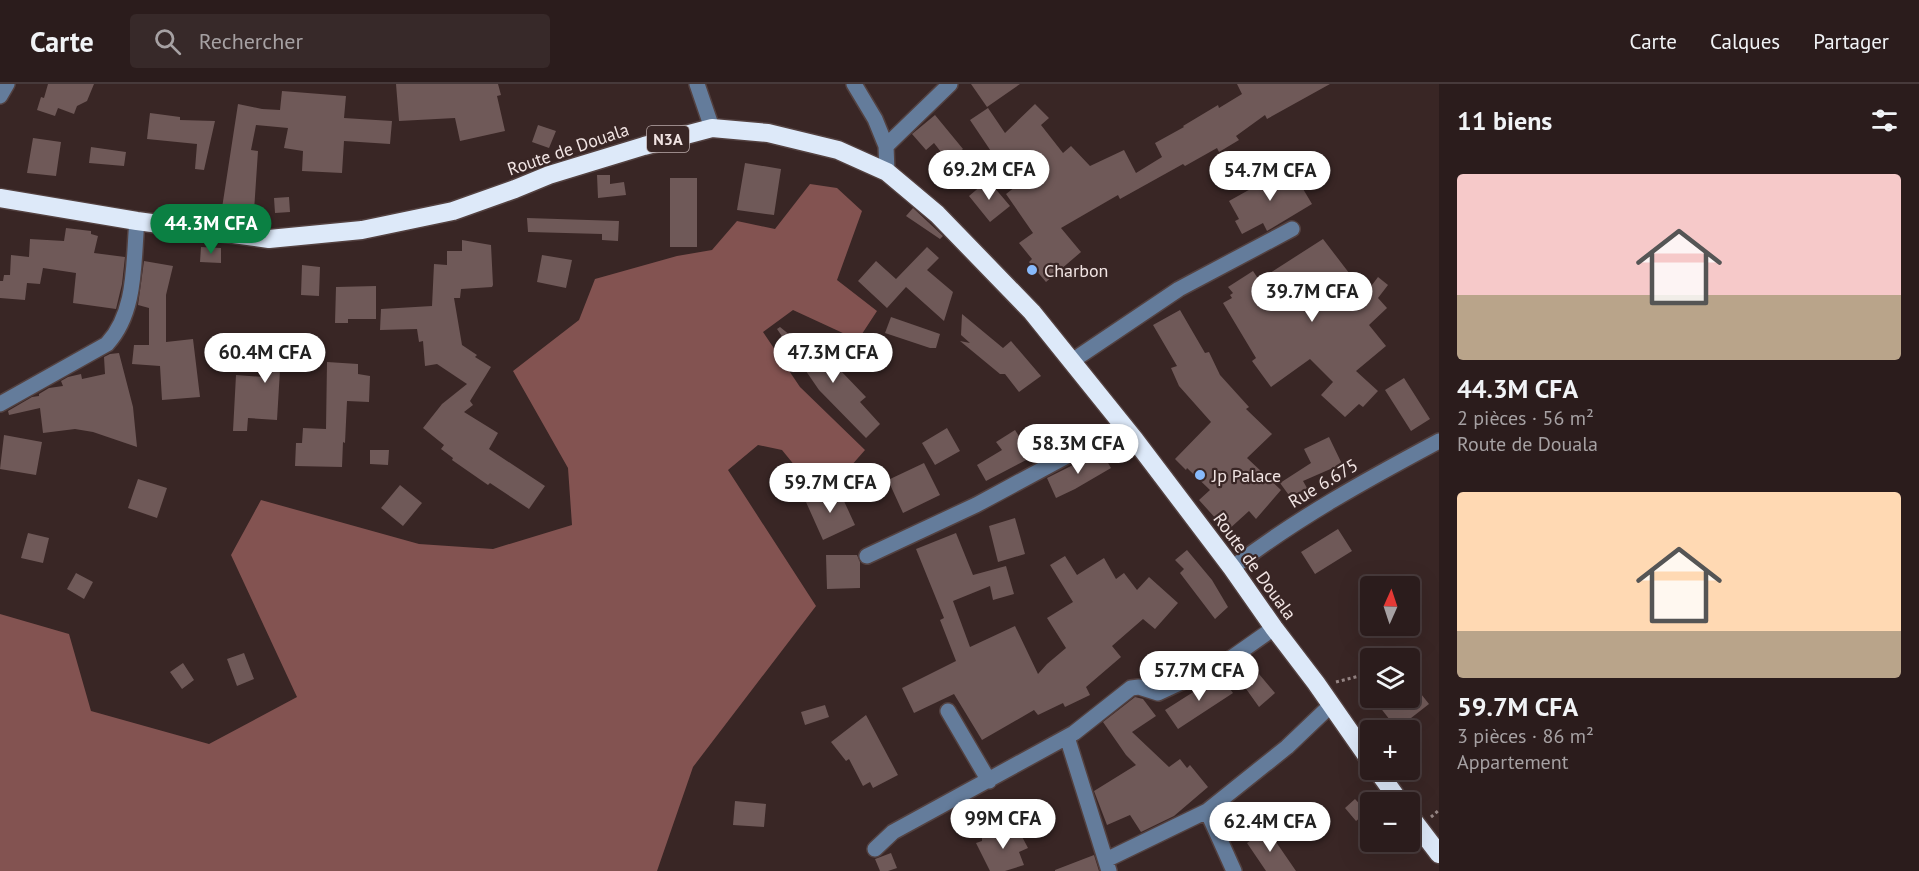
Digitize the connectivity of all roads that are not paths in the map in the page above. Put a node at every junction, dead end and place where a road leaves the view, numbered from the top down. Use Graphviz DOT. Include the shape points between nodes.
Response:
graph roads {
  1 [pos="7,84"];
  2 [pos="698,84"];
  3 [pos="854,84"];
  4 [pos="950,84"];
  5 [pos="0,96"];
  6 [pos="712,128"];
  7 [pos="886,146"];
  8 [pos="887,172"];
  9 [pos="0,198"];
  10 [pos="137,220"];
  11 [pos="1292,229"];
  12 [pos="1072,361"];
  13 [pos="0,404"];
  14 [pos="1135,440"];
  15 [pos="1439,441"];
  16 [pos="867,556"];
  17 [pos="1232,568"];
  18 [pos="1274,628"];
  19 [pos="1330,705"];
  20 [pos="948,711"];
  21 [pos="1067,737"];
  22 [pos="1360,747"];
  23 [pos="989,781"];
  24 [pos="1207,811"];
  25 [pos="1420,829"];
  26 [pos="875,849"];
  27 [pos="1439,854"];
  28 [pos="1107,866"];
  29 [pos="1234,871"];
  1 -- 5 [label="street"];
  2 -- 6 [label="street"];
  3 -- 7 [label="street"];
  4 -- 7 [label="street"];
  6 -- 8 [label="highway, Route de Douala / N3A" via="768,133 838,150"];
  6 -- 10 [label="highway, Route de Douala / N3A" via="549,175 453,211 362,230 269,239"];
  7 -- 8 [label="street"];
  8 -- 12 [label="highway, Route de Douala / N3A" via="937,214 1032,312"];
  9 -- 10 [label="highway, Route de Douala / N3A"];
  10 -- 13 [label="street" via="131,289 116,333 107,344"];
  11 -- 12 [label="street" via="1179,289"];
  12 -- 14 [label="highway, Route de Douala / N3A"];
  14 -- 16 [label="street" via="1067,456 976,506"];
  14 -- 17 [label="highway, Route de Douala / N3A"];
  15 -- 17 [label="street, Rue 6.675" via="1312,512"];
  17 -- 18 [label="highway, Route de Douala / N3A"];
  18 -- 19 [label="highway, Route de Douala / N3A"];
  18 -- 21 [label="street" via="1227,661 1158,693 1131,688"];
  19 -- 22 [label="highway, Route de Douala / N3A"];
  19 -- 24 [label="street" via="1287,747"];
  20 -- 23 [label="street"];
  21 -- 23 [label="street"];
  21 -- 28 [label="street"];
  23 -- 26 [label="street" via="893,832"];
  24 -- 28 [label="street"];
  24 -- 29 [label="street"];
  25 -- 27 [label="highway"];
}
